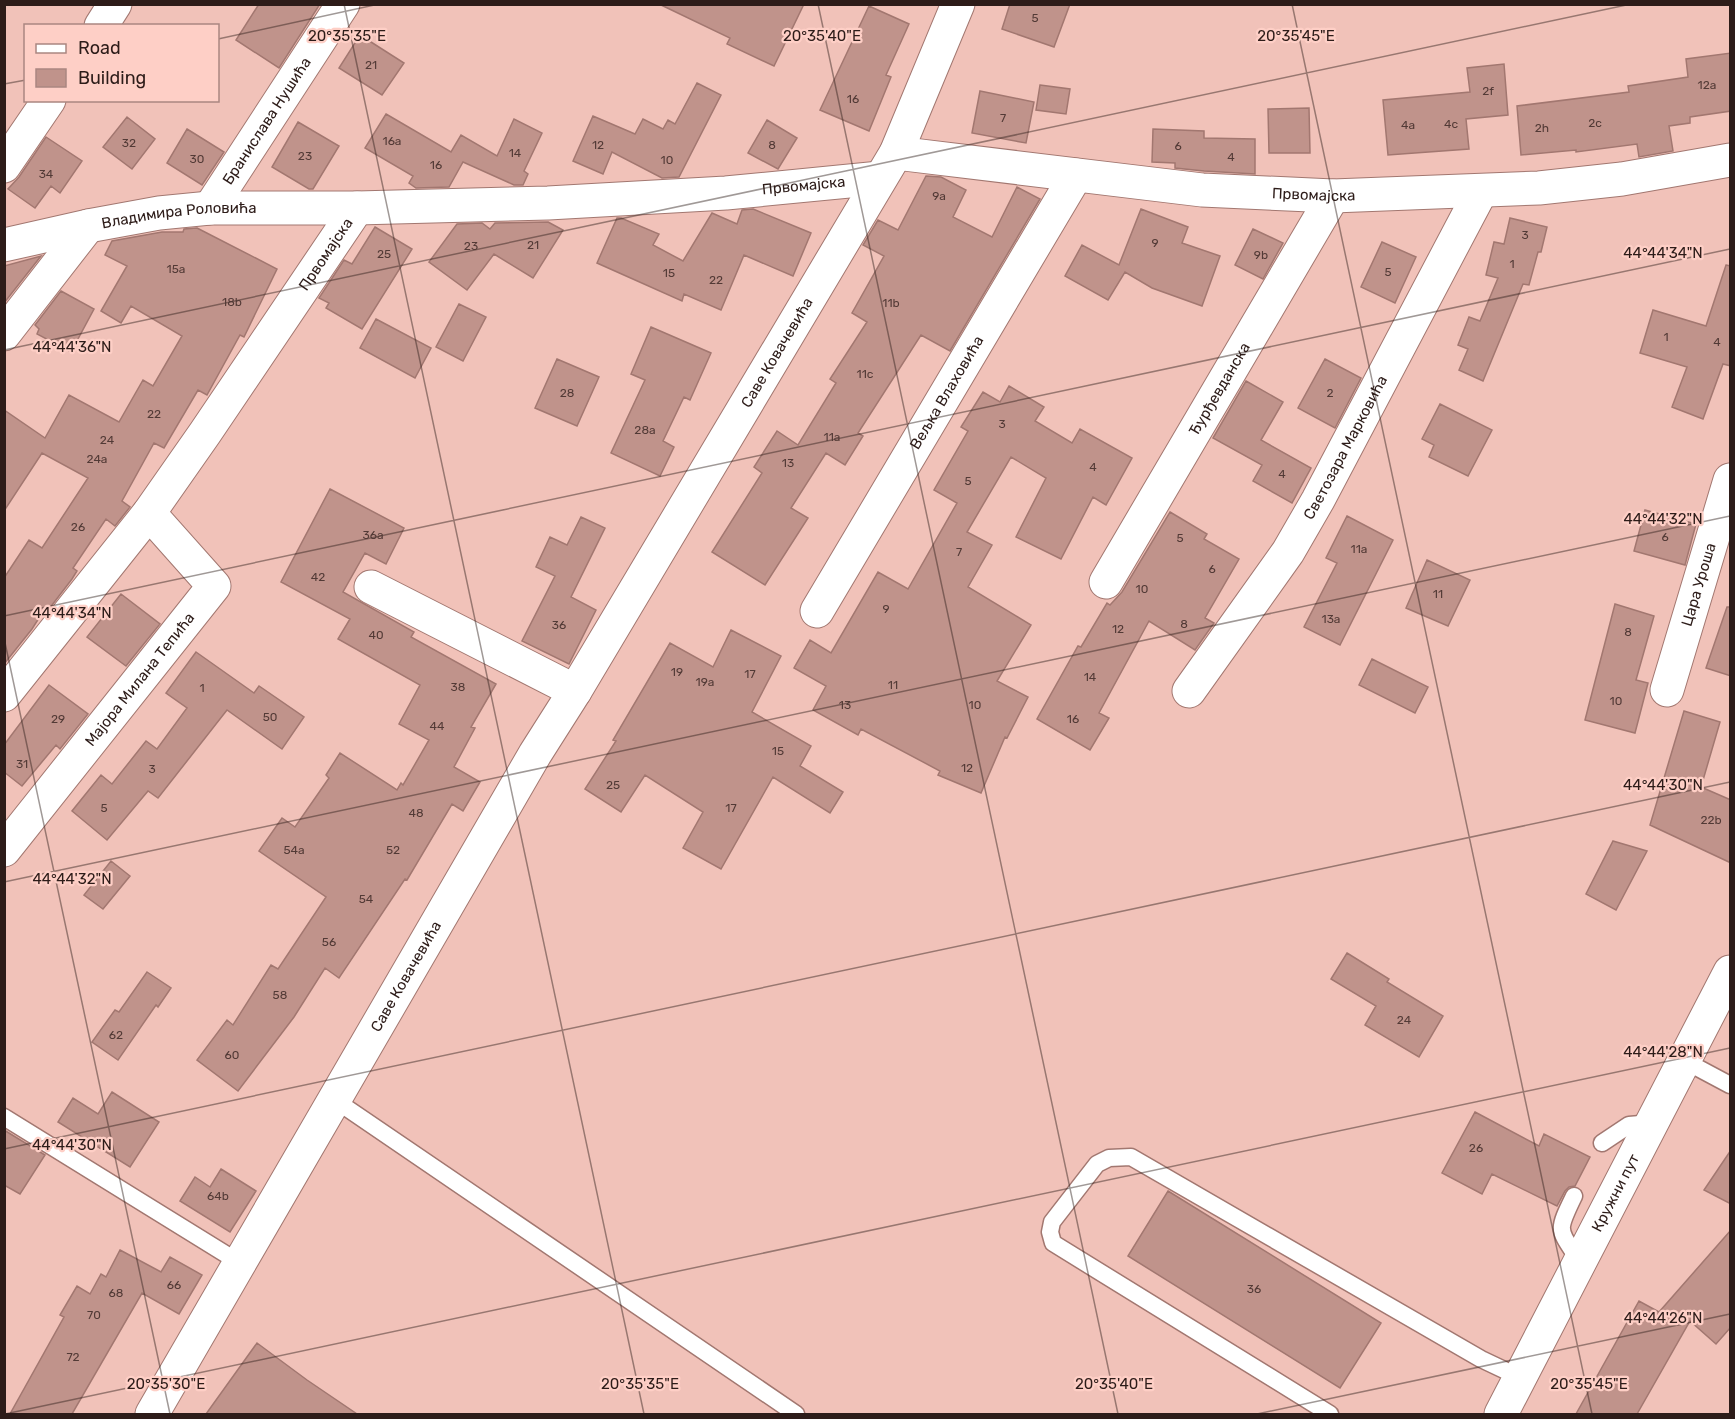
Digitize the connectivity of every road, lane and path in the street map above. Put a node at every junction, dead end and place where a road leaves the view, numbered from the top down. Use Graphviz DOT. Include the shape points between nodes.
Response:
graph roads {
  1 [pos="115,4"];
  2 [pos="343,4"];
  3 [pos="957,5"];
  4 [pos="101,24"];
  5 [pos="48,102"];
  6 [pos="1731,160"];
  7 [pos="888,165"];
  8 [pos="4,166"];
  9 [pos="1076,175"];
  10 [pos="1481,191"];
  11 [pos="1333,196"];
  12 [pos="210,208"];
  13 [pos="357,208"];
  14 [pos="88,226"];
  15 [pos="4,245"];
  16 [pos="4,334"];
  17 [pos="1731,480"];
  18 [pos="149,513"];
  19 [pos="1106,582"];
  20 [pos="371,587"];
  21 [pos="817,611"];
  22 [pos="1667,690"];
  23 [pos="575,691"];
  24 [pos="1189,691"];
  25 [pos="4,695"];
  26 [pos="4,850"];
  27 [pos="1731,972"];
  28 [pos="1685,1061"];
  29 [pos="1731,1085"];
  30 [pos="335,1100"];
  31 [pos="4,1117"];
  32 [pos="1652,1124"];
  33 [pos="1602,1143"];
  34 [pos="1574,1196"];
  35 [pos="1580,1262"];
  36 [pos="240,1263"];
  37 [pos="1520,1377"];
  38 [pos="152,1414"];
  39 [pos="796,1414"];
  40 [pos="1330,1414"];
  41 [pos="1501,1414"];
  1 -- 4 [label="street"];
  2 -- 12 [label="street, Бранислава Нушића"];
  3 -- 7 [label="street, Саве Ковачевића"];
  5 -- 8 [label="street"];
  6 -- 10 [label="street, Првомајска" via="1622,178"];
  7 -- 9 [label="street, Првомајска"];
  7 -- 13 [label="street, Првомајска" via="726,193"];
  7 -- 23 [label="street, Саве Ковачевића"];
  9 -- 11 [label="street, Првомајска" via="1202,190"];
  9 -- 21 [label="street, Вељка Влаховића"];
  10 -- 11 [label="street, Првомајска"];
  10 -- 24 [label="street, Светозара Марковића" via="1293,544"];
  11 -- 19 [label="street, Ђурђевданска"];
  12 -- 13 [label="street, Владимира Роловића"];
  12 -- 14 [label="street, Владимира Роловића"];
  13 -- 18 [label="street, Првомајска"];
  14 -- 15 [label="street, Владимира Роловића"];
  14 -- 16 [label="street"];
  17 -- 22 [label="street, Цара Уроша"];
  18 -- 25 [label="street, Првомајска"];
  18 -- 26 [label="street, Мајора Милана Тепића" via="214,586"];
  20 -- 23 [label="street"];
  23 -- 30 [label="street, Саве Ковачевића"];
  27 -- 28 [label="street, Кружни пут"];
  28 -- 29 [label="lane"];
  28 -- 32 [label="street, Кружни пут"];
  30 -- 36 [label="street, Саве Ковачевића"];
  30 -- 39 [label="lane"];
  31 -- 36 [label="lane"];
  32 -- 33 [label="lane" via="1629,1125"];
  32 -- 35 [label="street, Кружни пут"];
  34 -- 35 [label="lane" via="1561,1232"];
  35 -- 37 [label="street, Кружни пут"];
  36 -- 38 [label="street, Саве Ковачевића"];
  37 -- 40 [label="lane" via="1481,1359 1131,1157 1109,1158 1097,1164 1052,1222 1053,1243"];
  37 -- 41 [label="street, Кружни пут"];
}
